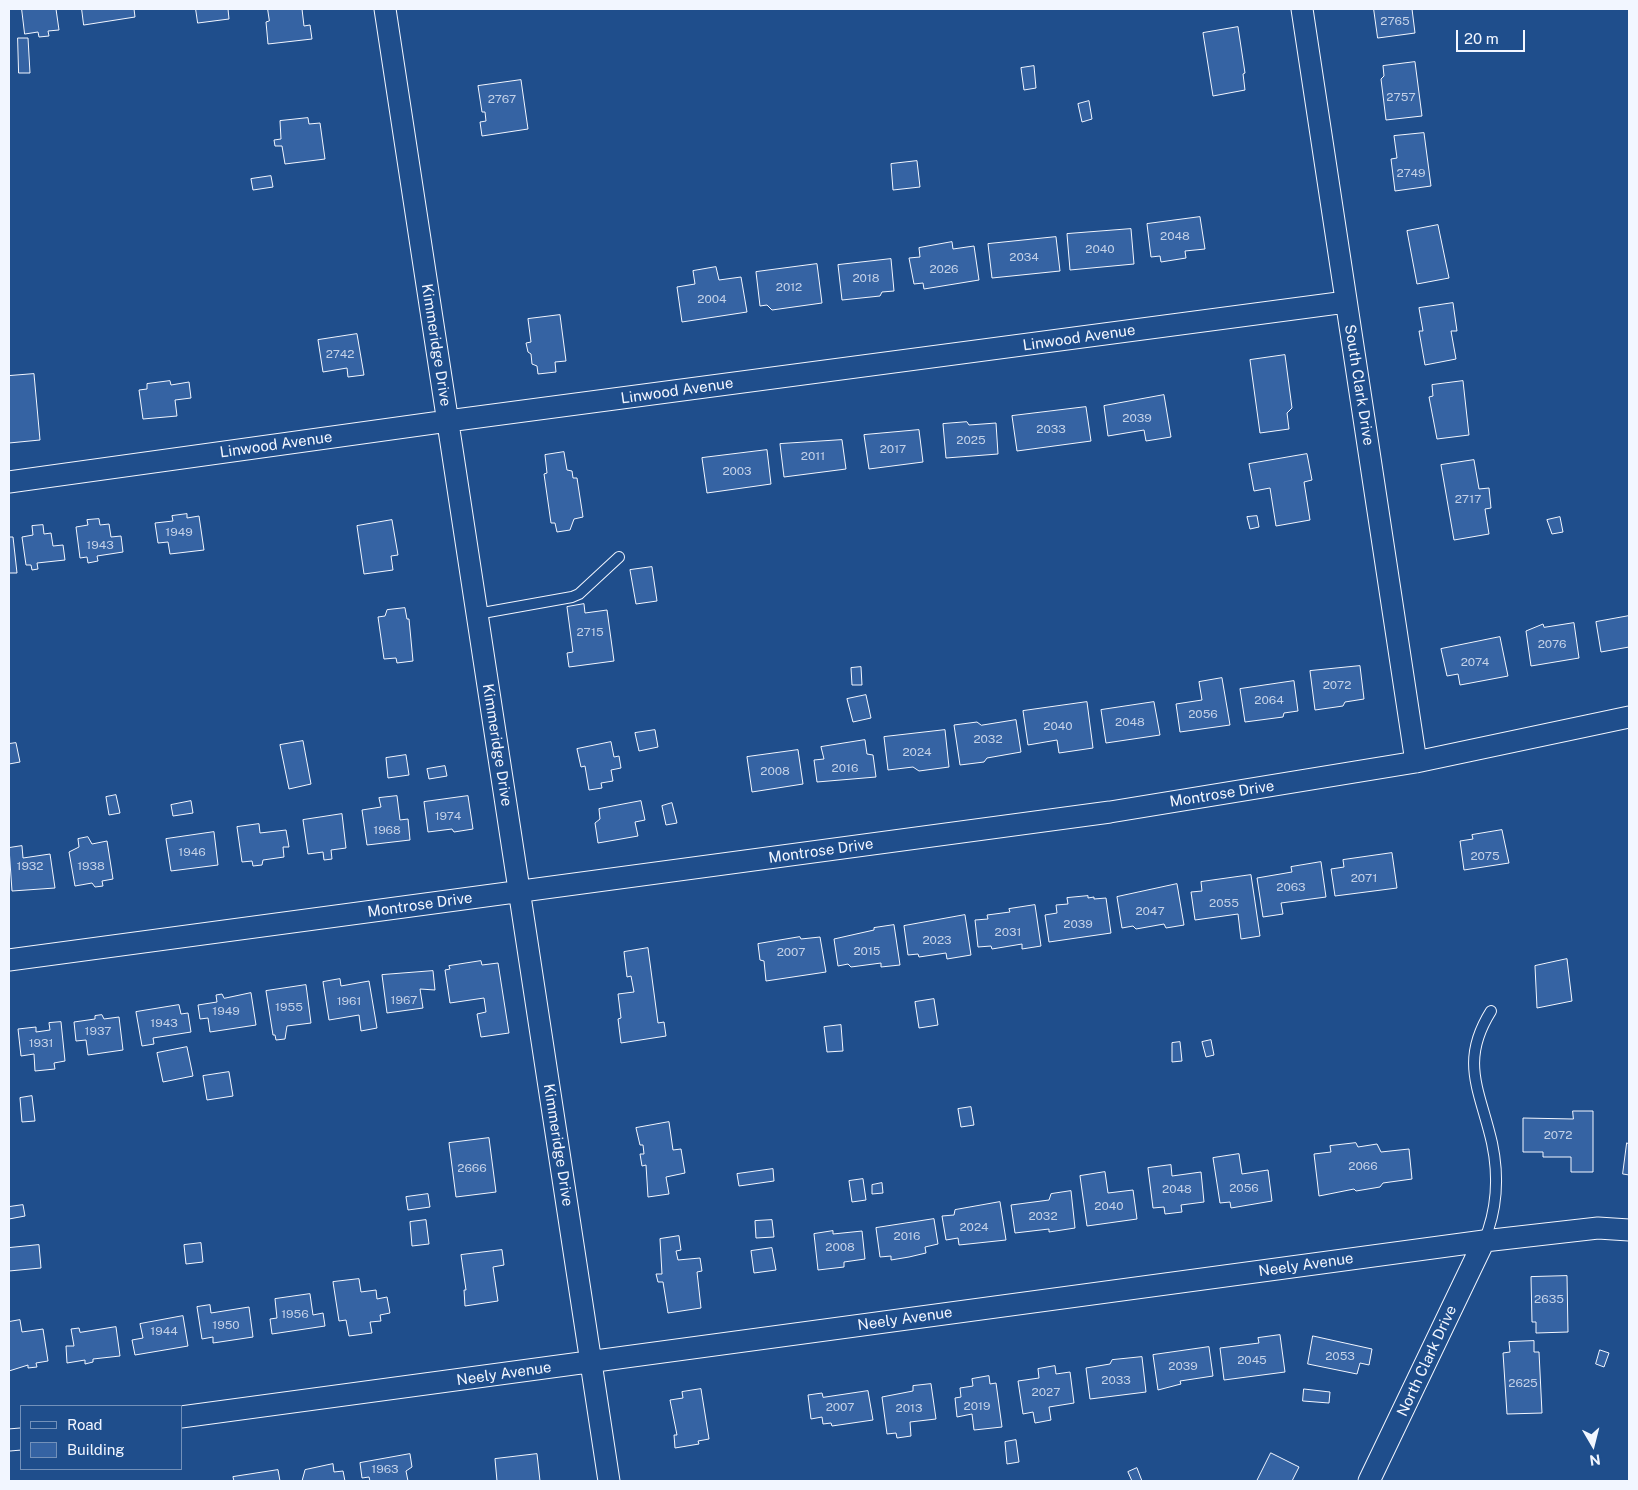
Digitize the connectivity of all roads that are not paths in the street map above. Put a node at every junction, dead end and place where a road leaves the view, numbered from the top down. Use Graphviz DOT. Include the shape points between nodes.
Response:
graph roads {
  1 [pos="385,9"];
  2 [pos="1302,9"];
  3 [pos="1346,302"];
  4 [pos="448,421"];
  5 [pos="9,482"];
  6 [pos="619,557"];
  7 [pos="478,614"];
  8 [pos="1629,717"];
  9 [pos="1416,762"];
  10 [pos="520,891"];
  11 [pos="9,960"];
  12 [pos="1491,1011"];
  13 [pos="1629,1230"];
  14 [pos="1484,1241"];
  15 [pos="591,1362"];
  16 [pos="182,1417"];
  17 [pos="609,1481"];
  18 [pos="1369,1481"];
  1 -- 4 [label="street, Kimmeridge Drive"];
  2 -- 3 [label="street, South Clark Drive"];
  3 -- 4 [label="street, Linwood Avenue"];
  3 -- 9 [label="street, South Clark Drive"];
  4 -- 5 [label="street, Linwood Avenue"];
  4 -- 7 [label="street, Kimmeridge Drive"];
  6 -- 7 [label="lane" via="572,597"];
  7 -- 10 [label="street, Kimmeridge Drive"];
  8 -- 9 [label="street, Montrose Drive"];
  9 -- 10 [label="street, Montrose Drive" via="1110,812"];
  10 -- 11 [label="street, Montrose Drive"];
  10 -- 15 [label="street, Kimmeridge Drive"];
  12 -- 14 [label="lane" via="1480,1029 1473,1054 1480,1102 1494,1156 1495,1203"];
  13 -- 14 [label="street, Neely Avenue" via="1598,1228"];
  14 -- 15 [label="street, Neely Avenue"];
  14 -- 18 [label="street, North Clark Drive"];
  15 -- 16 [label="street, Neely Avenue"];
  15 -- 17 [label="street, Kimmeridge Drive"];
}
